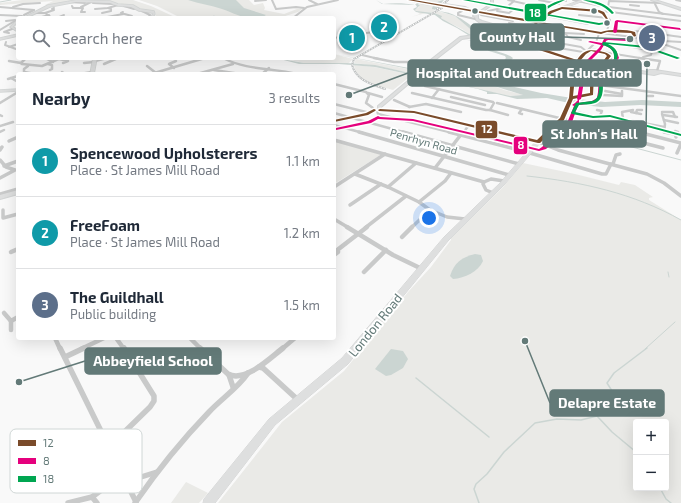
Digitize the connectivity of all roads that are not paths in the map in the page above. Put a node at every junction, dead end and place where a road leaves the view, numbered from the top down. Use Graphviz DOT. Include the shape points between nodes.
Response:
graph roads {
  1 [pos="266,0"];
  2 [pos="272,0"];
  3 [pos="309,0"];
  4 [pos="338,0"];
  5 [pos="408,0"];
  6 [pos="492,0"];
  7 [pos="508,0"];
  8 [pos="540,0"];
  9 [pos="560,0"];
  10 [pos="652,0"];
  11 [pos="676,0"];
  12 [pos="77,1"];
  13 [pos="255,1"];
  14 [pos="515,1"];
  15 [pos="553,1"];
  16 [pos="577,1"];
  17 [pos="609,1"];
  18 [pos="681,1"];
  19 [pos="40,3"];
  20 [pos="84,3"];
  21 [pos="92,3"];
  22 [pos="106,3"];
  23 [pos="638,3"];
  24 [pos="657,3"];
  25 [pos="61,4"];
  26 [pos="112,4"];
  27 [pos="317,4"];
  28 [pos="528,4"];
  29 [pos="558,4"];
  30 [pos="118,5"];
  31 [pos="565,5"];
  32 [pos="72,6"];
  33 [pos="122,6"];
  34 [pos="452,6"];
  35 [pos="535,6"];
  36 [pos="630,6"];
  37 [pos="639,6"];
  38 [pos="0,7"];
  39 [pos="12,7"];
  40 [pos="81,7"];
  41 [pos="132,7"];
  42 [pos="507,7"];
  43 [pos="16,8"];
  44 [pos="95,8"];
  45 [pos="108,8"];
  46 [pos="304,8"];
  47 [pos="462,9"];
  48 [pos="466,9"];
  49 [pos="513,9"];
  50 [pos="587,9"];
  51 [pos="680,9"];
  52 [pos="141,10"];
  53 [pos="495,10"];
  54 [pos="530,10"];
  55 [pos="640,10"];
  56 [pos="58,11"];
  57 [pos="480,11"];
  58 [pos="606,11"];
  59 [pos="7,12"];
  60 [pos="22,12"];
  61 [pos="86,12"];
  62 [pos="110,12"];
  63 [pos="122,12"];
  64 [pos="153,12"];
  65 [pos="486,12"];
  66 [pos="34,13"];
  67 [pos="45,13"];
  68 [pos="102,13"];
  69 [pos="149,13"];
  70 [pos="14,14"];
  71 [pos="128,14"];
  72 [pos="666,14"];
  73 [pos="0,15"];
  74 [pos="49,15"];
  75 [pos="481,15"];
  76 [pos="548,15"];
  77 [pos="579,15"];
  78 [pos="23,16"];
  79 [pos="45,16"];
  80 [pos="52,16"];
  81 [pos="109,16"];
  82 [pos="132,16"];
  83 [pos="150,16"];
  84 [pos="152,16"];
  85 [pos="295,16"];
  86 [pos="476,16"];
  87 [pos="590,16"];
  88 [pos="681,16"];
  89 [pos="606,18"];
  90 [pos="16,19"];
  91 [pos="522,19"];
  92 [pos="16,20"];
  93 [pos="6,21"];
  94 [pos="16,21"];
  95 [pos="539,21"];
  96 [pos="577,21"];
  97 [pos="681,21"];
  98 [pos="513,22"];
  99 [pos="509,23"];
  100 [pos="588,23"];
  101 [pos="490,25"];
  102 [pos="502,25"];
  103 [pos="12,29"];
  104 [pos="0,30"];
  105 [pos="16,30"];
  106 [pos="539,30"];
  107 [pos="586,30"];
  108 [pos="372,31"];
  109 [pos="528,31"];
  110 [pos="607,31"];
  111 [pos="9,33"];
  112 [pos="514,33"];
  113 [pos="601,33"];
  114 [pos="632,33"];
  115 [pos="16,34"];
  116 [pos="486,34"];
  117 [pos="521,35"];
  118 [pos="634,36"];
  119 [pos="681,37"];
  120 [pos="0,38"];
  121 [pos="336,40"];
  122 [pos="655,41"];
  123 [pos="583,42"];
  124 [pos="662,42"];
  125 [pos="681,42"];
  126 [pos="16,44"];
  127 [pos="616,44"];
  128 [pos="551,46"];
  129 [pos="539,47"];
  130 [pos="632,47"];
  131 [pos="16,49"];
  132 [pos="16,49"];
  133 [pos="586,50"];
  134 [pos="654,50"];
  135 [pos="681,50"];
  136 [pos="11,51"];
  137 [pos="603,52"];
  138 [pos="616,53"];
  139 [pos="362,55"];
  140 [pos="627,55"];
  141 [pos="607,56"];
  142 [pos="641,57"];
  143 [pos="24,60"];
  144 [pos="48,60"];
  145 [pos="58,60"];
  146 [pos="64,60"];
  147 [pos="71,60"];
  148 [pos="198,60"];
  149 [pos="227,60"];
  150 [pos="576,60"];
  151 [pos="9,61"];
  152 [pos="68,61"];
  153 [pos="95,61"];
  154 [pos="112,61"];
  155 [pos="176,61"];
  156 [pos="53,62"];
  157 [pos="21,63"];
  158 [pos="63,63"];
  159 [pos="106,63"];
  160 [pos="48,64"];
  161 [pos="84,64"];
  162 [pos="233,64"];
  163 [pos="429,64"];
  164 [pos="28,65"];
  165 [pos="14,66"];
  166 [pos="146,66"];
  167 [pos="600,66"];
  168 [pos="612,67"];
  169 [pos="174,68"];
  170 [pos="269,68"];
  171 [pos="213,69"];
  172 [pos="50,70"];
  173 [pos="631,70"];
  174 [pos="655,71"];
  175 [pos="23,72"];
  176 [pos="92,72"];
  177 [pos="155,72"];
  178 [pos="160,72"];
  179 [pos="203,72"];
  180 [pos="229,72"];
  181 [pos="264,72"];
  182 [pos="288,72"];
  183 [pos="9,74"];
  184 [pos="681,75"];
  185 [pos="16,76"];
  186 [pos="573,77"];
  187 [pos="16,81"];
  188 [pos="423,81"];
  189 [pos="592,83"];
  190 [pos="336,85"];
  191 [pos="429,85"];
  192 [pos="425,86"];
  193 [pos="607,86"];
  194 [pos="440,89"];
  195 [pos="447,90"];
  196 [pos="0,91"];
  197 [pos="16,91"];
  198 [pos="606,91"];
  199 [pos="16,92"];
  200 [pos="647,92"];
  201 [pos="368,93"];
  202 [pos="412,93"];
  203 [pos="416,94"];
  204 [pos="572,95"];
  205 [pos="679,95"];
  206 [pos="382,96"];
  207 [pos="654,96"];
  208 [pos="0,98"];
  209 [pos="432,98"];
  210 [pos="452,98"];
  211 [pos="485,98"];
  212 [pos="6,99"];
  213 [pos="394,100"];
  214 [pos="495,102"];
  215 [pos="0,103"];
  216 [pos="476,103"];
  217 [pos="336,104"];
  218 [pos="485,105"];
  219 [pos="409,106"];
  220 [pos="474,107"];
  221 [pos="376,109"];
  222 [pos="522,109"];
  223 [pos="399,110"];
  224 [pos="490,110"];
  225 [pos="597,110"];
  226 [pos="668,111"];
  227 [pos="414,112"];
  228 [pos="460,112"];
  229 [pos="577,112"];
  230 [pos="336,114"];
  231 [pos="522,114"];
  232 [pos="662,114"];
  233 [pos="508,115"];
  234 [pos="601,115"];
  235 [pos="612,116"];
  236 [pos="626,116"];
  237 [pos="669,116"];
  238 [pos="348,117"];
  239 [pos="562,119"];
  240 [pos="336,120"];
  241 [pos="664,120"];
  242 [pos="619,121"];
  243 [pos="13,122"];
  244 [pos="638,122"];
  245 [pos="650,124"];
  246 [pos="469,125"];
  247 [pos="0,126"];
  248 [pos="336,126"];
  249 [pos="612,126"];
  250 [pos="676,126"];
  251 [pos="664,127"];
  252 [pos="4,130"];
  253 [pos="596,131"];
  254 [pos="0,132"];
  255 [pos="647,134"];
  256 [pos="676,134"];
  257 [pos="3,135"];
  258 [pos="461,135"];
  259 [pos="610,135"];
  260 [pos="629,136"];
  261 [pos="16,138"];
  262 [pos="639,138"];
  263 [pos="634,139"];
  264 [pos="654,140"];
  265 [pos="9,141"];
  266 [pos="336,141"];
  267 [pos="538,142"];
  268 [pos="681,144"];
  269 [pos="453,145"];
  270 [pos="652,145"];
  271 [pos="663,148"];
  272 [pos="529,153"];
  273 [pos="678,153"];
  274 [pos="385,154"];
  275 [pos="620,154"];
  276 [pos="444,156"];
  277 [pos="0,160"];
  278 [pos="16,162"];
  279 [pos="416,163"];
  280 [pos="519,164"];
  281 [pos="612,164"];
  282 [pos="4,166"];
  283 [pos="435,168"];
  284 [pos="16,171"];
  285 [pos="16,171"];
  286 [pos="451,173"];
  287 [pos="355,174"];
  288 [pos="510,175"];
  289 [pos="0,178"];
  290 [pos="504,181"];
  291 [pos="484,182"];
  292 [pos="381,184"];
  293 [pos="336,186"];
  294 [pos="388,187"];
  295 [pos="16,191"];
  296 [pos="16,192"];
  297 [pos="493,193"];
  298 [pos="0,194"];
  299 [pos="406,196"];
  300 [pos="681,196"];
  301 [pos="0,198"];
  302 [pos="419,202"];
  303 [pos="350,205"];
  304 [pos="3,210"];
  305 [pos="430,210"];
  306 [pos="16,215"];
  307 [pos="465,219"];
  308 [pos="336,220"];
  309 [pos="358,233"];
  310 [pos="402,237"];
  311 [pos="16,250"];
  312 [pos="386,250"];
  313 [pos="336,251"];
  314 [pos="11,252"];
  315 [pos="422,269"];
  316 [pos="364,272"];
  317 [pos="4,313"];
  318 [pos="16,318"];
  319 [pos="12,321"];
  320 [pos="11,330"];
  321 [pos="56,340"];
  322 [pos="100,340"];
  323 [pos="119,340"];
  324 [pos="192,340"];
  325 [pos="292,340"];
  326 [pos="65,357"];
  327 [pos="259,367"];
  328 [pos="250,371"];
  329 [pos="229,374"];
  330 [pos="233,387"];
  331 [pos="298,400"];
  332 [pos="100,429"];
  333 [pos="127,429"];
  334 [pos="159,471"];
  335 [pos="142,477"];
  336 [pos="98,493"];
  337 [pos="142,493"];
  338 [pos="142,493"];
  339 [pos="92,497"];
  340 [pos="135,502"];
  341 [pos="68,503"];
  342 [pos="97,503"];
  343 [pos="208,503"];
  1 -- 13 [label="street"];
  2 -- 46 [label="street" via="276,9"];
  3 -- 27 [label="street"];
  4 -- 27 [label="street"];
  5 -- 34 [label="main road, bridge"];
  6 -- 57 [label="main road" via="492,4"];
  7 -- 14 [label="street"];
  8 -- 15 [label="street"];
  9 -- 31 [label="street"];
  10 -- 24 [label="main road"];
  11 -- 18 [label="street"];
  12 -- 20 [label="street"];
  12 -- 21 [label="street"];
  12 -- 25 [label="street"];
  12 -- 66 [label="street" via="53,5"];
  14 -- 28 [label="street"];
  14 -- 42 [label="street"];
  15 -- 29 [label="street"];
  15 -- 35 [label="street" via="544,8"];
  16 -- 31 [label="highway"];
  16 -- 31 [label="highway"];
  16 -- 58 [label="street" via="595,4"];
  17 -- 23 [label="street"];
  17 -- 58 [label="street"];
  19 -- 39 [label="street"];
  21 -- 22 [label="street"];
  21 -- 40 [label="street"];
  22 -- 26 [label="street"];
  22 -- 30 [label="street"];
  23 -- 24 [label="street"];
  23 -- 37 [label="street"];
  24 -- 51 [label="main road"];
  24 -- 72 [label="street" via="659,12"];
  27 -- 46 [label="street"];
  28 -- 35 [label="street"];
  28 -- 49 [label="street"];
  30 -- 41 [label="street"];
  30 -- 45 [label="street"];
  31 -- 50 [label="street"];
  31 -- 50 [label="street"];
  31 -- 76 [label="highway"];
  32 -- 40 [label="street"];
  33 -- 41 [label="street"];
  34 -- 47 [label="main road"];
  34 -- 48 [label="street"];
  34 -- 86 [label="main road" via="471,11"];
  35 -- 54 [label="street"];
  36 -- 37 [label="street"];
  37 -- 55 [label="street"];
  38 -- 39 [label="street"];
  39 -- 43 [label="street"];
  40 -- 61 [label="street" via="81,12"];
  41 -- 52 [label="street"];
  42 -- 49 [label="street"];
  42 -- 53 [label="street"];
  43 -- 59 [label="street"];
  43 -- 78 [label="street" via="34,10"];
  44 -- 45 [label="street"];
  45 -- 62 [label="street" via="111,9"];
  46 -- 85 [label="street"];
  47 -- 48 [label="main road"];
  47 -- 57 [label="street"];
  47 -- 86 [label="street" via="458,16"];
  48 -- 57 [label="street"];
  48 -- 86 [label="main road"];
  49 -- 53 [label="street" via="510,13"];
  49 -- 54 [label="street"];
  50 -- 58 [label="street"];
  50 -- 87 [label="street" via="586,12"];
  52 -- 64 [label="street"];
  52 -- 69 [label="street"];
  52 -- 71 [label="street"];
  53 -- 65 [label="street"];
  54 -- 76 [label="street"];
  56 -- 67 [label="street" via="52,9"];
  57 -- 65 [label="street"];
  57 -- 86 [label="main road"];
  58 -- 72 [label="street" via="613,8"];
  58 -- 89 [label="street"];
  58 -- 97 [label="street"];
  60 -- 70 [label="street"];
  62 -- 63 [label="street"];
  62 -- 68 [label="street"];
  63 -- 71 [label="street"];
  63 -- 81 [label="street"];
  64 -- 69 [label="street"];
  64 -- 84 [label="street"];
  65 -- 91 [label="street"];
  66 -- 67 [label="street"];
  66 -- 78 [label="street"];
  67 -- 74 [label="street"];
  69 -- 83 [label="street"];
  70 -- 73 [label="street"];
  70 -- 78 [label="street"];
  71 -- 82 [label="street"];
  72 -- 88 [label="street"];
  74 -- 79 [label="street"];
  74 -- 80 [label="street"];
  75 -- 98 [label="street"];
  76 -- 95 [label="highway"];
  76 -- 100 [label="street"];
  77 -- 87 [label="street"];
  86 -- 101 [label="main road"];
  87 -- 89 [label="street"];
  87 -- 100 [label="street"];
  89 -- 110 [label="street" via="610,20"];
  90 -- 93 [label="street"];
  91 -- 95 [label="street"];
  91 -- 98 [label="street"];
  92 -- 104 [label="street"];
  94 -- 103 [label="street" via="11,25"];
  95 -- 107 [label="street"];
  95 -- 109 [label="highway"];
  95 -- 112 [label="highway"];
  96 -- 100 [label="street"];
  98 -- 99 [label="street"];
  99 -- 102 [label="street"];
  99 -- 112 [label="street" via="522,25 523,28"];
  100 -- 107 [label="street"];
  101 -- 102 [label="street"];
  101 -- 112 [label="main road"];
  101 -- 112 [label="main road"];
  102 -- 112 [label="street"];
  103 -- 105 [label="street"];
  103 -- 111 [label="street" via="4,32"];
  106 -- 109 [label="street"];
  107 -- 113 [label="street"];
  108 -- 121 [label="street"];
  109 -- 117 [label="highway"];
  110 -- 113 [label="street"];
  110 -- 114 [label="street"];
  112 -- 116 [label="main road"];
  112 -- 116 [label="main road"];
  112 -- 117 [label="highway"];
  112 -- 150 [label="highway" via="537,48"];
  113 -- 118 [label="street"];
  113 -- 133 [label="street"];
  114 -- 118 [label="street"];
  114 -- 119 [label="street" via="647,32"];
  115 -- 120 [label="street"];
  116 -- 163 [label="main road" via="456,41"];
  117 -- 129 [label="highway"];
  118 -- 122 [label="street"];
  122 -- 124 [label="street"];
  122 -- 134 [label="street"];
  123 -- 123 [label="street" via="584,34 565,33 568,37"];
  123 -- 133 [label="street"];
  124 -- 125 [label="street"];
  124 -- 135 [label="street"];
  126 -- 131 [label="street" via="6,45"];
  127 -- 130 [label="street"];
  128 -- 129 [label="street"];
  128 -- 133 [label="street"];
  128 -- 133 [label="street" via="553,42"];
  129 -- 150 [label="highway"];
  130 -- 134 [label="street"];
  130 -- 140 [label="street"];
  132 -- 136 [label="street"];
  133 -- 137 [label="highway"];
  133 -- 150 [label="highway"];
  134 -- 142 [label="street" via="650,56"];
  137 -- 138 [label="street"];
  137 -- 141 [label="highway"];
  138 -- 140 [label="street"];
  138 -- 141 [label="street"];
  139 -- 163 [label="street" via="394,62"];
  140 -- 142 [label="street"];
  141 -- 167 [label="highway"];
  141 -- 173 [label="street" via="631,65"];
  142 -- 174 [label="street" via="660,61"];
  143 -- 157 [label="street"];
  144 -- 156 [label="street"];
  145 -- 156 [label="street"];
  146 -- 152 [label="street"];
  147 -- 152 [label="street"];
  148 -- 169 [label="street"];
  149 -- 162 [label="street"];
  150 -- 167 [label="highway"];
  150 -- 186 [label="highway"];
  151 -- 157 [label="street"];
  152 -- 158 [label="street"];
  153 -- 161 [label="street"];
  153 -- 176 [label="street"];
  154 -- 159 [label="street"];
  155 -- 169 [label="street" via="169,64"];
  156 -- 160 [label="street"];
  157 -- 164 [label="street"];
  157 -- 165 [label="street"];
  160 -- 164 [label="street"];
  160 -- 172 [label="street" via="52,65"];
  162 -- 170 [label="street"];
  162 -- 171 [label="street"];
  163 -- 221 [label="main road"];
  164 -- 175 [label="street"];
  166 -- 177 [label="street"];
  167 -- 168 [label="main road"];
  167 -- 168 [label="main road"];
  167 -- 189 [label="highway" via="592,75"];
  168 -- 173 [label="main road"];
  169 -- 178 [label="street"];
  170 -- 181 [label="street"];
  170 -- 182 [label="street"];
  171 -- 179 [label="street"];
  171 -- 180 [label="street"];
  173 -- 174 [label="main road"];
  174 -- 184 [label="main road"];
  183 -- 185 [label="street"];
  185 -- 187 [label="street" via="10,78"];
  186 -- 189 [label="street"];
  186 -- 204 [label="highway"];
  188 -- 192 [label="street" via="429,82"];
  189 -- 193 [label="street"];
  189 -- 204 [label="highway" via="592,94"];
  190 -- 201 [label="street"];
  191 -- 195 [label="street"];
  192 -- 194 [label="street"];
  192 -- 203 [label="street"];
  193 -- 198 [label="street"];
  193 -- 200 [label="street"];
  194 -- 195 [label="street"];
  194 -- 209 [label="street"];
  195 -- 211 [label="street"];
  195 -- 214 [label="street"];
  196 -- 197 [label="street"];
  198 -- 198 [label="street" via="604,96 622,96 622,92"];
  199 -- 212 [label="street"];
  200 -- 205 [label="street"];
  200 -- 207 [label="street" via="648,96"];
  201 -- 206 [label="street"];
  201 -- 221 [label="street" via="366,103"];
  202 -- 203 [label="street"];
  203 -- 209 [label="street"];
  204 -- 239 [label="highway"];
  208 -- 212 [label="street"];
  209 -- 220 [label="street"];
  210 -- 216 [label="street"];
  212 -- 215 [label="street"];
  213 -- 219 [label="street"];
  214 -- 222 [label="street"];
  214 -- 224 [label="street"];
  216 -- 218 [label="street"];
  216 -- 220 [label="street"];
  217 -- 221 [label="street"];
  219 -- 223 [label="street"];
  219 -- 227 [label="street"];
  219 -- 228 [label="street" via="426,104"];
  220 -- 224 [label="street"];
  221 -- 223 [label="street"];
  221 -- 238 [label="main road"];
  221 -- 238 [label="main road" via="368,114"];
  221 -- 258 [label="street" via="378,114"];
  222 -- 231 [label="street" via="519,113"];
  222 -- 239 [label="street"];
  223 -- 227 [label="street"];
  224 -- 233 [label="street"];
  225 -- 234 [label="street" via="602,111"];
  226 -- 232 [label="street" via="662,111"];
  226 -- 237 [label="street"];
  226 -- 237 [label="street" via="674,112 676,117"];
  227 -- 246 [label="street"];
  229 -- 234 [label="street" via="599,118"];
  230 -- 238 [label="street"];
  232 -- 237 [label="street"];
  232 -- 241 [label="street"];
  234 -- 235 [label="street"];
  235 -- 236 [label="street"];
  235 -- 249 [label="street"];
  236 -- 242 [label="street"];
  236 -- 244 [label="street"];
  236 -- 244 [label="street" via="636,128"];
  236 -- 244 [label="street" via="642,112"];
  238 -- 240 [label="main road"];
  238 -- 269 [label="street"];
  239 -- 249 [label="street"];
  239 -- 267 [label="highway, London Road"];
  241 -- 250 [label="street" via="677,122"];
  241 -- 251 [label="street"];
  243 -- 247 [label="street"];
  244 -- 245 [label="street"];
  245 -- 251 [label="street"];
  245 -- 255 [label="street"];
  246 -- 258 [label="street"];
  246 -- 267 [label="street"];
  248 -- 276 [label="street, Penrhyn Road"];
  249 -- 255 [label="street"];
  249 -- 259 [label="street"];
  251 -- 256 [label="street" via="664,132"];
  252 -- 254 [label="street"];
  253 -- 259 [label="street"];
  254 -- 257 [label="street"];
  255 -- 268 [label="street"];
  258 -- 269 [label="street"];
  258 -- 272 [label="street"];
  259 -- 263 [label="street"];
  260 -- 263 [label="street"];
  261 -- 265 [label="street"];
  262 -- 263 [label="street"];
  263 -- 270 [label="street"];
  264 -- 270 [label="street"];
  266 -- 274 [label="street"];
  267 -- 272 [label="highway, London Road"];
  267 -- 281 [label="street"];
  268 -- 273 [label="street"];
  269 -- 276 [label="street"];
  269 -- 280 [label="street"];
  270 -- 271 [label="street"];
  272 -- 280 [label="highway, London Road"];
  272 -- 281 [label="street" via="602,174 606,174"];
  274 -- 279 [label="street"];
  274 -- 287 [label="street"];
  275 -- 281 [label="street" via="616,154"];
  276 -- 283 [label="street"];
  276 -- 288 [label="street, Penrhyn Road"];
  277 -- 282 [label="street"];
  278 -- 282 [label="street"];
  279 -- 283 [label="street"];
  279 -- 294 [label="street"];
  280 -- 288 [label="highway, London Road"];
  281 -- 300 [label="street" via="651,176"];
  282 -- 284 [label="street"];
  283 -- 286 [label="street"];
  285 -- 289 [label="street"];
  286 -- 291 [label="street"];
  286 -- 302 [label="street"];
  287 -- 292 [label="street"];
  287 -- 293 [label="street"];
  288 -- 290 [label="highway, London Road"];
  290 -- 291 [label="street" via="491,179"];
  290 -- 297 [label="highway, London Road"];
  291 -- 297 [label="street" via="484,187"];
  292 -- 294 [label="street"];
  292 -- 303 [label="street"];
  294 -- 299 [label="street"];
  295 -- 298 [label="street"];
  296 -- 301 [label="main road"];
  297 -- 307 [label="highway, London Road"];
  299 -- 302 [label="street"];
  299 -- 309 [label="street"];
  302 -- 305 [label="street"];
  304 -- 306 [label="street" via="3,218"];
  305 -- 307 [label="street"];
  305 -- 310 [label="street"];
  307 -- 315 [label="highway, London Road"];
  308 -- 309 [label="street"];
  309 -- 312 [label="street"];
  309 -- 313 [label="street"];
  311 -- 314 [label="street"];
  312 -- 315 [label="street"];
  312 -- 316 [label="street"];
  315 -- 331 [label="highway, London Road" via="345,361"];
  317 -- 319 [label="street"];
  318 -- 319 [label="street"];
  319 -- 320 [label="street"];
  321 -- 326 [label="street"];
  322 -- 326 [label="street"];
  323 -- 333 [label="street" via="154,396 150,407"];
  324 -- 329 [label="street"];
  325 -- 327 [label="street"];
  326 -- 332 [label="street"];
  327 -- 328 [label="street"];
  327 -- 331 [label="street"];
  328 -- 329 [label="street" via="239,376"];
  328 -- 330 [label="street"];
  329 -- 330 [label="street"];
  330 -- 334 [label="street"];
  331 -- 343 [label="highway, London Road" via="272,422"];
  334 -- 335 [label="street"];
  334 -- 337 [label="street"];
  336 -- 339 [label="street"];
  338 -- 340 [label="street"];
  339 -- 341 [label="street"];
  339 -- 342 [label="street"];
}
